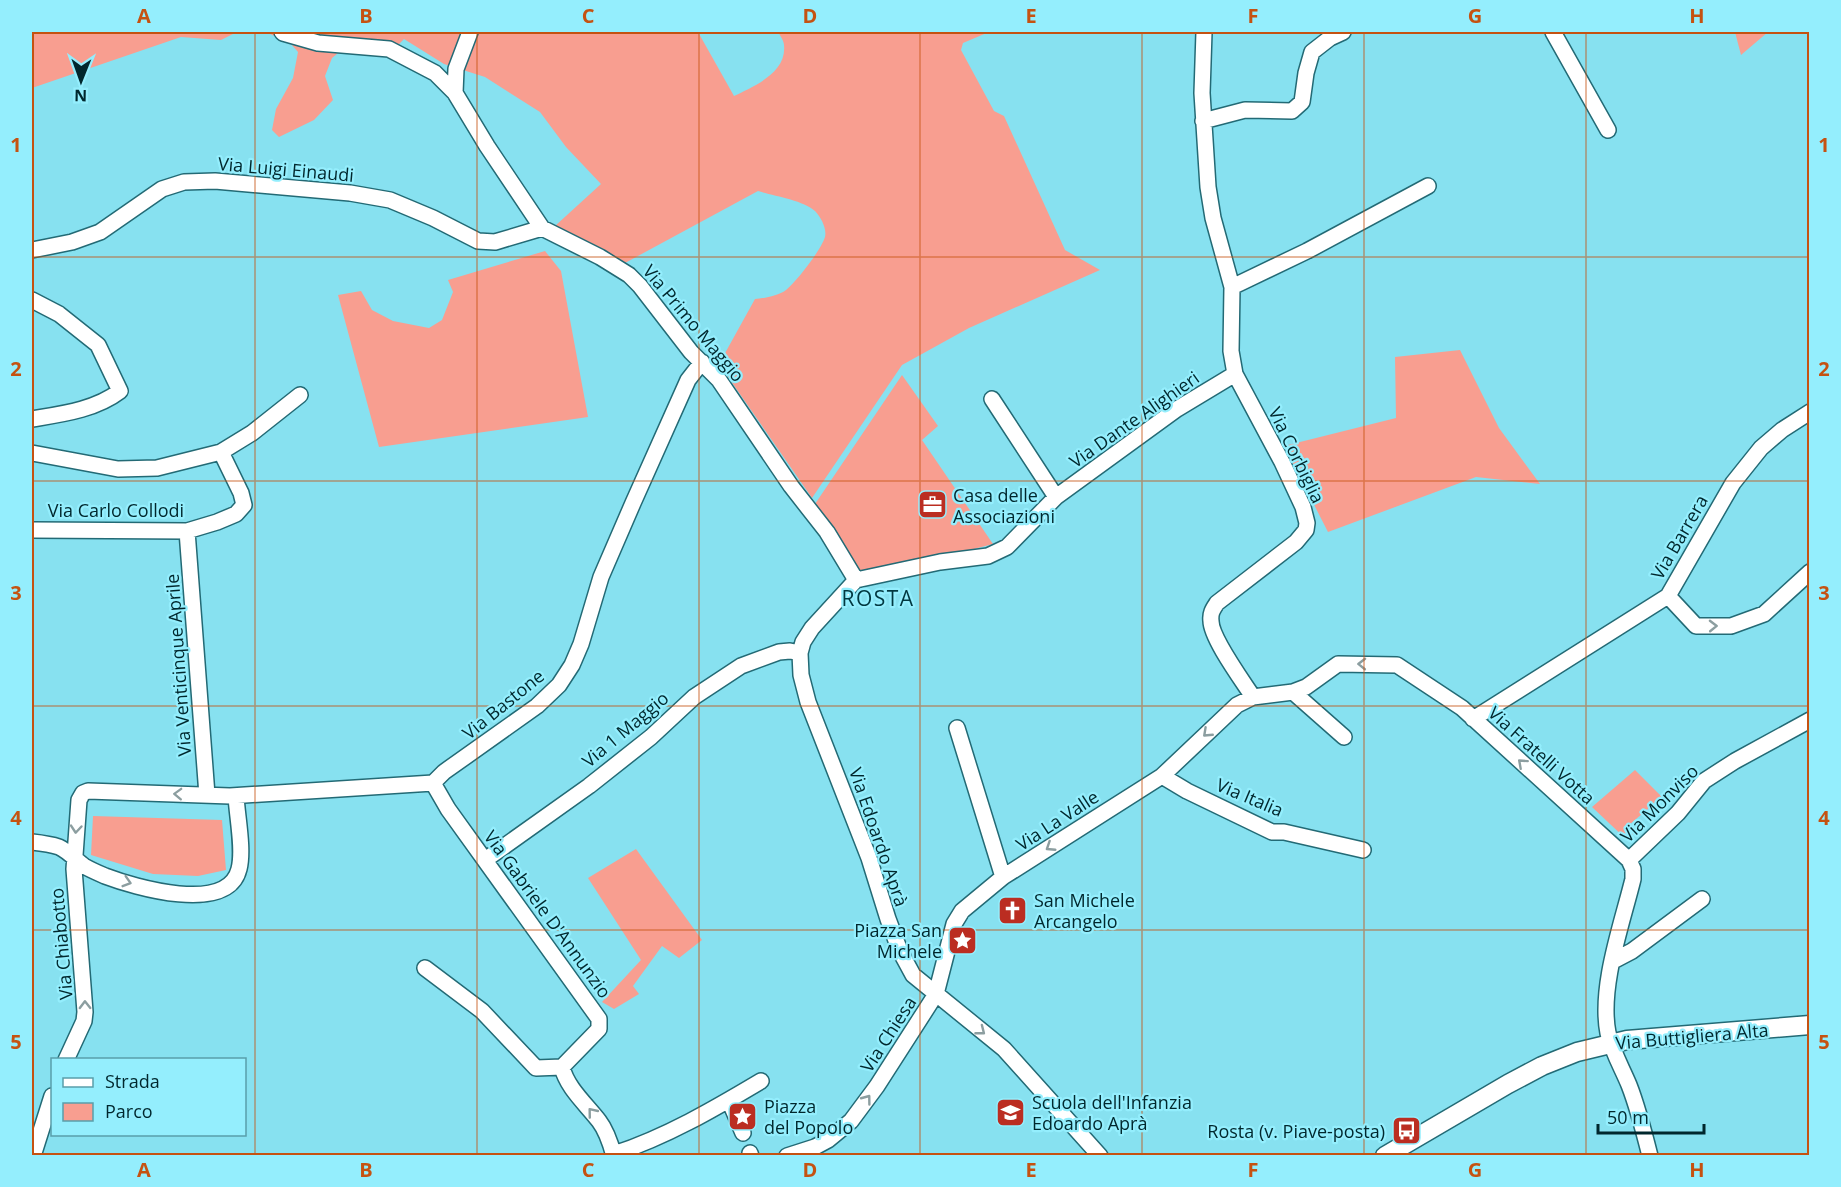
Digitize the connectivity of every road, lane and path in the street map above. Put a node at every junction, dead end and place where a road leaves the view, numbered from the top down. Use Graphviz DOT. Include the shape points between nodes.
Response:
graph roads {
  1 [pos="282,32"];
  2 [pos="470,32"];
  3 [pos="1204,32"];
  4 [pos="1342,32"];
  5 [pos="1553,32"];
  6 [pos="454,93"];
  7 [pos="1203,121"];
  8 [pos="1608,130"];
  9 [pos="1428,186"];
  10 [pos="542,228"];
  11 [pos="32,250"];
  12 [pos="1232,287"];
  13 [pos="32,300"];
  14 [pos="702,362"];
  15 [pos="1234,374"];
  16 [pos="300,395"];
  17 [pos="992,399"];
  18 [pos="1809,412"];
  19 [pos="32,419"];
  20 [pos="221,452"];
  21 [pos="32,453"];
  22 [pos="1056,497"];
  23 [pos="32,530"];
  24 [pos="187,531"];
  25 [pos="1809,572"];
  26 [pos="856,580"];
  27 [pos="1668,596"];
  28 [pos="800,653"];
  29 [pos="1293,692"];
  30 [pos="1253,697"];
  31 [pos="1473,719"];
  32 [pos="1809,720"];
  33 [pos="957,728"];
  34 [pos="1344,737"];
  35 [pos="1162,776"];
  36 [pos="433,783"];
  37 [pos="207,795"];
  38 [pos="236,796"];
  39 [pos="32,842"];
  40 [pos="1363,850"];
  41 [pos="74,858"];
  42 [pos="485,860"];
  43 [pos="1629,860"];
  44 [pos="1003,878"];
  45 [pos="1702,899"];
  46 [pos="1613,961"];
  47 [pos="425,968"];
  48 [pos="936,994"];
  49 [pos="1809,1025"];
  50 [pos="1610,1043"];
  51 [pos="66,1058"];
  52 [pos="563,1070"];
  53 [pos="761,1081"];
  54 [pos="51,1099"];
  55 [pos="729,1100"];
  56 [pos="743,1133"];
  57 [pos="33,1155"];
  58 [pos="614,1155"];
  59 [pos="787,1155"];
  60 [pos="1100,1155"];
  61 [pos="1385,1155"];
  62 [pos="1650,1155"];
  1 -- 6 [label="street, Via Primo Maggio" via="318,43 389,49 435,74"];
  2 -- 6 [label="street" via="456,69"];
  3 -- 7 [label="street, Via Corbiglia"];
  4 -- 7 [label="street" via="1312,52 1302,102 1292,111 1245,110"];
  5 -- 8 [label="street"];
  6 -- 10 [label="street, Via Primo Maggio"];
  7 -- 12 [label="street, Via Corbiglia" via="1212,218"];
  9 -- 12 [label="street"];
  10 -- 11 [label="street, Via Luigi Einaudi" via="495,242 478,241 390,200 215,181 184,182 162,189 100,232"];
  10 -- 14 [label="street, Via Primo Maggio" via="629,275"];
  12 -- 15 [label="street, Via Corbiglia"];
  13 -- 19 [label="street" via="58,314 98,345 120,391 108,400 69,413"];
  14 -- 26 [label="street, Via Primo Maggio" via="719,380"];
  14 -- 36 [label="street, Via Bastone" via="688,380 633,504 602,577 572,665 559,685 537,706"];
  15 -- 22 [label="street, Via Dante Alighieri" via="1177,409"];
  15 -- 30 [label="street, Via Corbiglia" via="1282,462 1307,523 1296,542 1217,603 1211,612 1214,635"];
  16 -- 20 [label="street"];
  17 -- 22 [label="street"];
  18 -- 27 [label="street, Via Barrera" via="1761,448 1733,483"];
  20 -- 21 [label="street" via="157,468 118,468"];
  20 -- 24 [label="street, Via Carlo Collodi" via="244,505 236,514"];
  22 -- 26 [label="street, Via Dante Alighieri" via="1007,547 988,556"];
  23 -- 24 [label="street, Via Carlo Collodi"];
  24 -- 37 [label="street, Via Venticinque Aprile"];
  27 -- 25 [label="street, one-way" via="1696,626 1731,626 1764,614"];
  26 -- 28 [label="street" via="812,628"];
  27 -- 31 [label="street, Via Barrera"];
  28 -- 42 [label="street, Via 1 Maggio" via="779,652 741,666 693,697 651,737"];
  28 -- 48 [label="street, Via Edoardo Aprà" via="808,702 869,858 896,940 913,975"];
  29 -- 30 [label="street, Via Fratelli Votta"];
  31 -- 29 [label="street, Via Fratelli Votta, one-way" via="1397,664 1338,664"];
  29 -- 34 [label="street"];
  30 -- 35 [label="street, Via La Valle, one-way" via="1238,705"];
  43 -- 31 [label="street, Via Fratelli Votta, one-way"];
  32 -- 43 [label="street, Via Monviso" via="1704,782"];
  33 -- 44 [label="street, Via La Valle"];
  35 -- 40 [label="street, Via Italia" via="1272,832"];
  35 -- 44 [label="street, Via La Valle, one-way"];
  36 -- 38 [label="street"];
  36 -- 42 [label="street, Via Gabriele D'Annunzio"];
  37 -- 38 [label="street"];
  37 -- 41 [label="street, one-way" via="83,793 79,800"];
  41 -- 38 [label="street, one-way" via="106,876 151,889 188,894 216,892 227,887 239,871"];
  39 -- 41 [label="street" via="61,848"];
  51 -- 41 [label="street, Via Chiabotto, one-way" via="85,1012"];
  42 -- 52 [label="street, Via Gabriele D'Annunzio" via="599,1019 599,1029"];
  43 -- 46 [label="street" via="1633,879"];
  44 -- 48 [label="street" via="962,912 954,924"];
  45 -- 46 [label="street"];
  46 -- 50 [label="street" via="1606,1009"];
  47 -- 52 [label="street" via="482,1011 536,1068"];
  59 -- 48 [label="street, Via Chiesa, one-way" via="822,1143 851,1121"];
  48 -- 60 [label="street, Via Edoardo Aprà, one-way" via="1004,1049"];
  49 -- 50 [label="street, Via Buttigliera Alta"];
  50 -- 61 [label="street, Via Buttigliera Alta" via="1542,1066"];
  50 -- 62 [label="street" via="1638,1110"];
  58 -- 52 [label="street, one-way" via="601,1123"];
  53 -- 55 [label="street"];
  54 -- 57 [label="street"];
  55 -- 56 [label="street"];
  55 -- 58 [label="street"];
}
